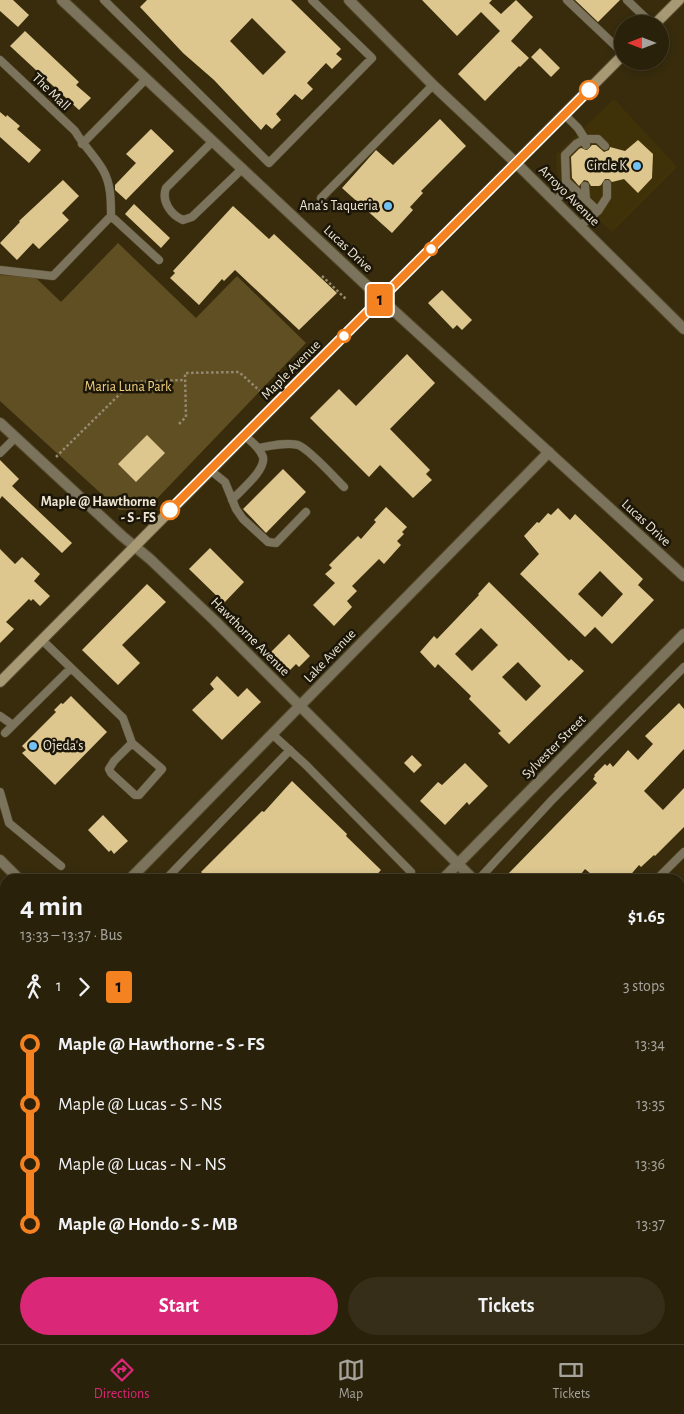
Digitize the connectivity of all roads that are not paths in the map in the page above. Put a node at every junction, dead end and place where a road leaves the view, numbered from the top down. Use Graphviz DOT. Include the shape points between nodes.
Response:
graph roads {
  1 [pos="62,0"];
  2 [pos="104,0"];
  3 [pos="312,0"];
  4 [pos="349,0"];
  5 [pos="567,0"];
  6 [pos="626,0"];
  7 [pos="679,0"];
  8 [pos="684,4"];
  9 [pos="644,15"];
  10 [pos="663,15"];
  11 [pos="614,44"];
  12 [pos="0,60"];
  13 [pos="614,64"];
  14 [pos="146,79"];
  15 [pos="433,85"];
  16 [pos="565,114"];
  17 [pos="213,141"];
  18 [pos="586,142"];
  19 [pos="82,144"];
  20 [pos="605,146"];
  21 [pos="516,163"];
  22 [pos="243,168"];
  23 [pos="566,181"];
  24 [pos="607,184"];
  25 [pos="585,186"];
  26 [pos="321,198"];
  27 [pos="586,199"];
  28 [pos="555,201"];
  29 [pos="598,210"];
  30 [pos="111,216"];
  31 [pos="580,226"];
  32 [pos="159,260"];
  33 [pos="0,270"];
  34 [pos="381,299"];
  35 [pos="684,329"];
  36 [pos="0,423"];
  37 [pos="246,436"];
  38 [pos="16,437"];
  39 [pos="258,448"];
  40 [pos="548,452"];
  41 [pos="0,453"];
  42 [pos="210,470"];
  43 [pos="344,487"];
  44 [pos="232,500"];
  45 [pos="306,512"];
  46 [pos="135,547"];
  47 [pos="684,576"];
  48 [pos="684,634"];
  49 [pos="42,640"];
  50 [pos="684,667"];
  51 [pos="71,668"];
  52 [pos="0,682"];
  53 [pos="300,706"];
  54 [pos="0,716"];
  55 [pos="13,726"];
  56 [pos="5,733"];
  57 [pos="272,734"];
  58 [pos="132,743"];
  59 [pos="290,750"];
  60 [pos="0,792"];
  61 [pos="684,852"];
  62 [pos="0,860"];
  63 [pos="458,863"];
  64 [pos="61,866"];
  65 [pos="411,872"];
  66 [pos="14,874"];
  67 [pos="135,874"];
  68 [pos="171,874"];
  69 [pos="448,874"];
  70 [pos="468,874"];
  71 [pos="484,874"];
  72 [pos="662,874"];
  1 -- 14 [label="street, Lucas Drive"];
  2 -- 3 [label="lane" via="269,163 372,58"];
  4 -- 15 [label="street, Arroyo Avenue"];
  5 -- 11 [label="lane"];
  6 -- 9 [label="lane"];
  7 -- 8 [label="street"];
  7 -- 10 [label="main road"];
  12 -- 19 [label="lane, The Mall" via="75,132"];
  13 -- 16 [label="main road, Maple Avenue"];
  14 -- 17 [label="street, Lucas Drive"];
  14 -- 19 [label="lane"];
  15 -- 21 [label="street, Arroyo Avenue"];
  15 -- 26 [label="lane"];
  16 -- 18 [label="lane"];
  16 -- 21 [label="main road, Maple Avenue"];
  17 -- 22 [label="street, Lucas Drive"];
  17 -- 22 [label="lane" via="166,188 167,205 179,218 187,220 192,217"];
  18 -- 20 [label="lane" via="598,140"];
  18 -- 23 [label="lane" via="576,144 565,154"];
  19 -- 30 [label="lane, The Mall" via="104,171 111,194"];
  21 -- 28 [label="street, Arroyo Avenue"];
  21 -- 34 [label="main road, Maple Avenue"];
  22 -- 34 [label="street, Lucas Drive"];
  23 -- 27 [label="lane"];
  23 -- 28 [label="lane" via="564,192"];
  24 -- 29 [label="lane" via="607,197"];
  25 -- 27 [label="lane"];
  27 -- 29 [label="lane"];
  28 -- 31 [label="street, Arroyo Avenue"];
  29 -- 31 [label="lane"];
  30 -- 32 [label="lane"];
  30 -- 33 [label="lane" via="53,276"];
  31 -- 35 [label="street, Arroyo Avenue"];
  34 -- 37 [label="main road, Maple Avenue"];
  34 -- 40 [label="street, Lucas Drive"];
  36 -- 38 [label="street, Hawthorne Avenue"];
  37 -- 39 [label="lane"];
  37 -- 42 [label="main road, Maple Avenue"];
  38 -- 41 [label="lane"];
  38 -- 46 [label="street, Hawthorne Avenue"];
  39 -- 43 [label="lane" via="298,445"];
  39 -- 44 [label="lane" via="263,461 260,471"];
  40 -- 47 [label="street, Lucas Drive"];
  40 -- 53 [label="street, Lake Avenue"];
  42 -- 44 [label="lane" via="225,482"];
  42 -- 46 [label="main road, Maple Avenue"];
  44 -- 45 [label="lane" via="243,519 273,544"];
  46 -- 49 [label="main road, Maple Avenue"];
  46 -- 53 [label="street, Hawthorne Avenue"];
  48 -- 63 [label="street, Sylvester Street"];
  49 -- 51 [label="lane"];
  49 -- 52 [label="main road, Maple Avenue"];
  50 -- 71 [label="lane"];
  51 -- 55 [label="lane"];
  51 -- 58 [label="lane" via="123,718"];
  53 -- 57 [label="street, Lake Avenue"];
  53 -- 63 [label="street, Hawthorne Avenue"];
  54 -- 55 [label="lane"];
  55 -- 56 [label="lane"];
  57 -- 59 [label="lane"];
  57 -- 67 [label="street, Lake Avenue"];
  58 -- 58 [label="lane" via="162,769 139,795 135,795 109,769"];
  59 -- 65 [label="lane"];
  59 -- 68 [label="lane"];
  60 -- 64 [label="lane" via="9,823"];
  61 -- 72 [label="lane"];
  62 -- 66 [label="street"];
  63 -- 69 [label="street, Sylvester Street"];
  63 -- 70 [label="street, Hawthorne Avenue"];
}
